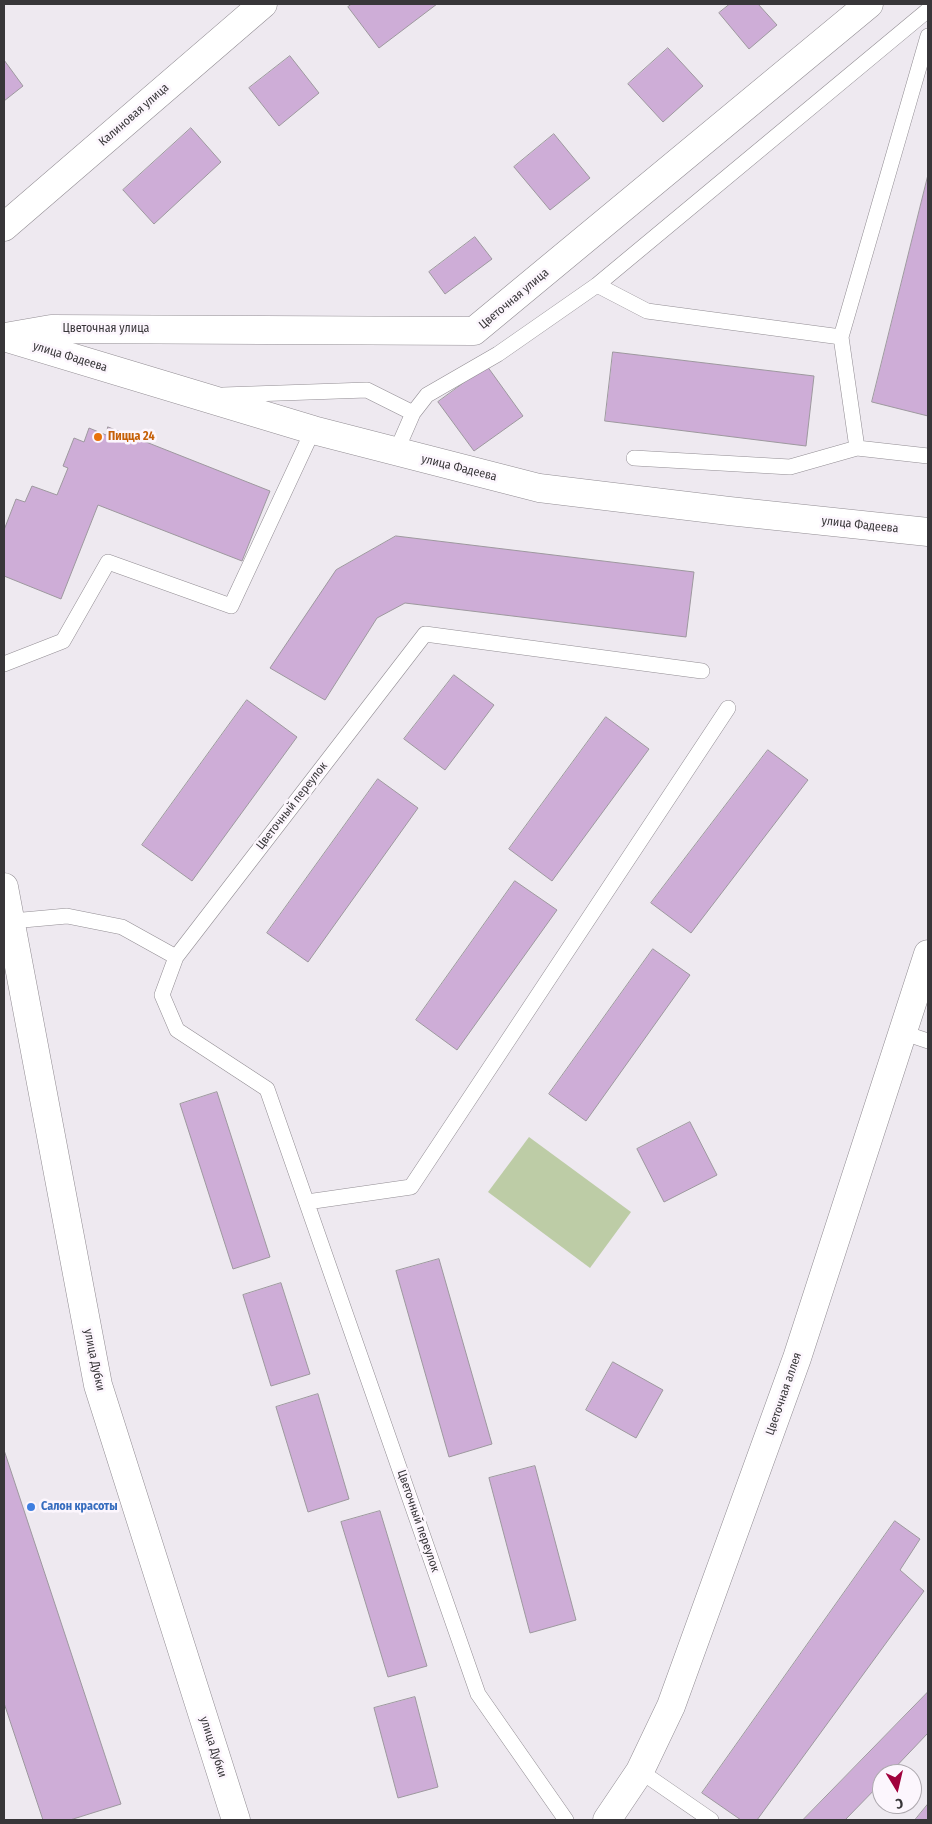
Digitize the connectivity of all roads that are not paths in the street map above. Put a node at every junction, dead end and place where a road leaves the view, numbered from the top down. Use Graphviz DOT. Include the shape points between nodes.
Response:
graph roads {
  1 [pos="263,4"];
  2 [pos="869,4"];
  3 [pos="928,10"];
  4 [pos="928,36"];
  5 [pos="4,227"];
  6 [pos="597,285"];
  7 [pos="4,337"];
  8 [pos="841,337"];
  9 [pos="200,396"];
  10 [pos="413,413"];
  11 [pos="312,430"];
  12 [pos="857,448"];
  13 [pos="396,452"];
  14 [pos="928,456"];
  15 [pos="634,458"];
  16 [pos="928,532"];
  17 [pos="4,664"];
  18 [pos="702,672"];
  19 [pos="728,708"];
  20 [pos="4,887"];
  21 [pos="12,921"];
  22 [pos="928,954"];
  23 [pos="176,957"];
  24 [pos="916,1037"];
  25 [pos="307,1202"];
  26 [pos="640,1771"];
  27 [pos="236,1820"];
  28 [pos="566,1820"];
  29 [pos="607,1820"];
  30 [pos="711,1820"];
  1 -- 5 [label="street, Калиновая улица"];
  2 -- 7 [label="street, Цветочная улица" via="474,331 51,328"];
  3 -- 6 [label="lane"];
  4 -- 8 [label="lane"];
  6 -- 8 [label="lane" via="647,311"];
  6 -- 10 [label="lane" via="498,354 427,395"];
  7 -- 9 [label="street, улица Фадеева"];
  8 -- 12 [label="lane"];
  9 -- 10 [label="lane" via="367,390"];
  9 -- 11 [label="street, улица Фадеева"];
  10 -- 13 [label="lane"];
  11 -- 13 [label="street, улица Фадеева"];
  11 -- 17 [label="lane" via="231,606 108,562 63,641"];
  12 -- 14 [label="lane"];
  12 -- 15 [label="lane" via="790,467"];
  13 -- 16 [label="street, улица Фадеева" via="539,488"];
  18 -- 23 [label="lane, Цветочный переулок" via="425,634"];
  19 -- 25 [label="lane" via="411,1187"];
  20 -- 21 [label="street, улица Дубки"];
  21 -- 23 [label="lane" via="67,916 122,927"];
  21 -- 27 [label="street, улица Дубки" via="98,1385"];
  22 -- 24 [label="street, Цветочная аллея"];
  23 -- 25 [label="lane, Цветочный переулок" via="162,995 177,1030 267,1089"];
  24 -- 26 [label="street, Цветочная аллея" via="671,1706"];
  25 -- 28 [label="lane, Цветочный переулок" via="478,1694"];
  26 -- 29 [label="street, Цветочная аллея"];
  26 -- 30 [label="lane"];
}
